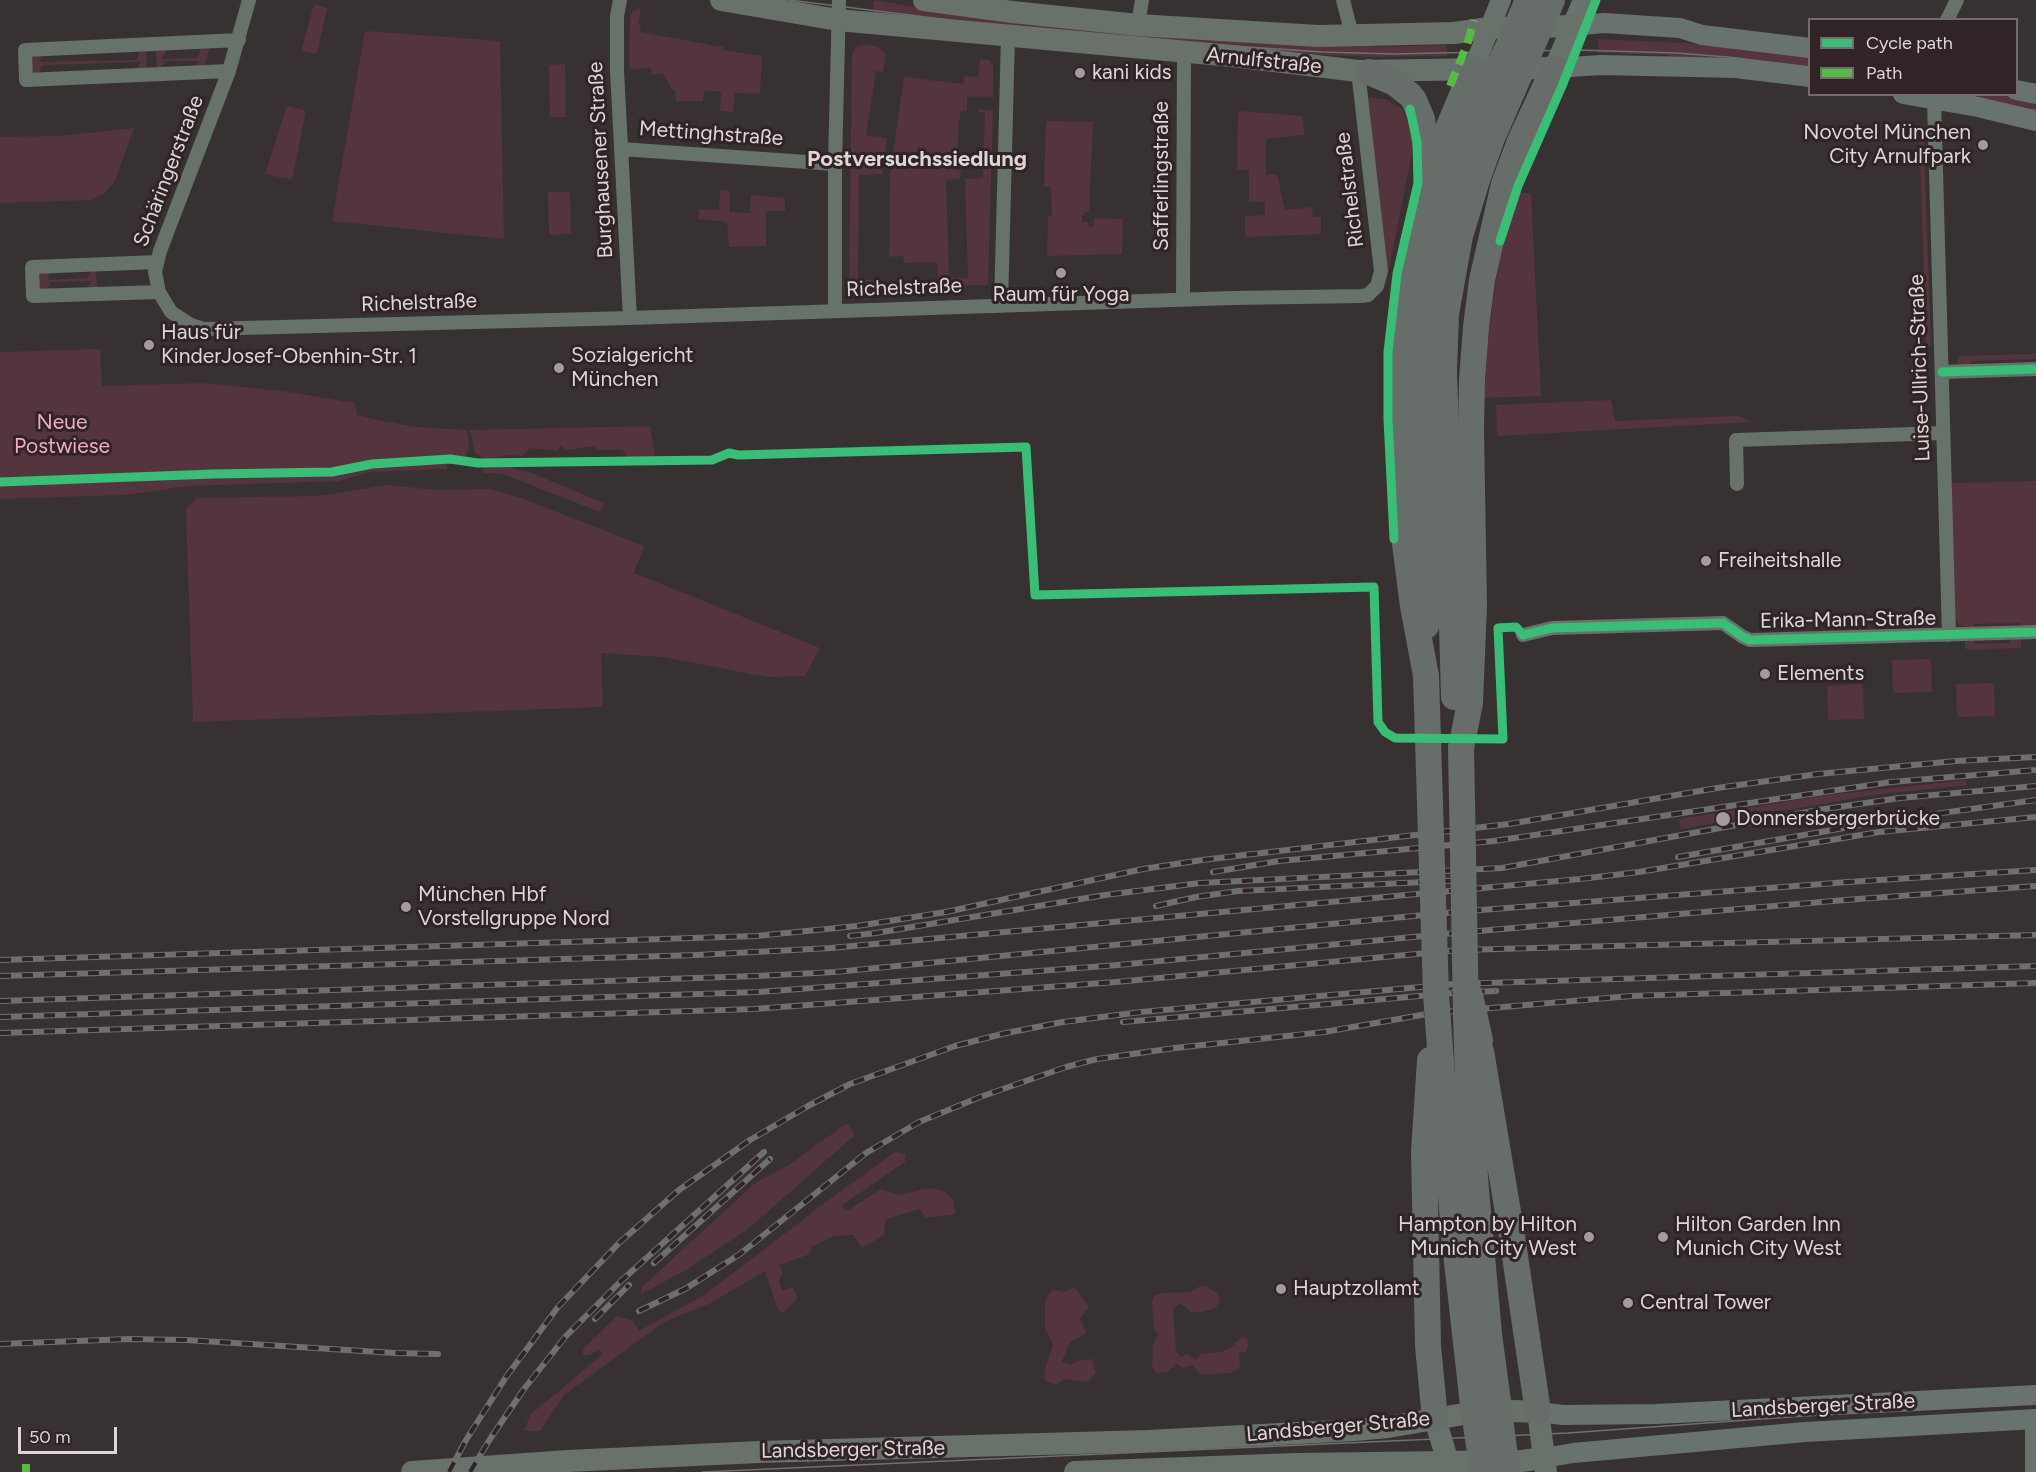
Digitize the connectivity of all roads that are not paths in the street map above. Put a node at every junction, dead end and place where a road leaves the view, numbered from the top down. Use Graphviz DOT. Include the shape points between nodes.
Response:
graph roads {
  1 [pos="249,0"];
  2 [pos="620,0"];
  3 [pos="721,0"];
  4 [pos="924,0"];
  5 [pos="1142,0"];
  6 [pos="1343,0"];
  7 [pos="1502,0"];
  8 [pos="1528,0"];
  9 [pos="1552,0"];
  10 [pos="1583,0"];
  11 [pos="1957,0"];
  12 [pos="839,10"];
  13 [pos="1948,18"];
  14 [pos="1138,25"];
  15 [pos="1572,26"];
  16 [pos="1489,28"];
  17 [pos="1353,35"];
  18 [pos="1008,36"];
  19 [pos="239,40"];
  20 [pos="1808,48"];
  21 [pos="1184,52"];
  22 [pos="1554,68"];
  23 [pos="1473,69"];
  24 [pos="229,71"];
  25 [pos="1363,71"];
  26 [pos="1808,77"];
  27 [pos="2018,90"];
  28 [pos="2036,94"];
  29 [pos="1913,96"];
  30 [pos="1934,100"];
  31 [pos="2036,121"];
  32 [pos="621,149"];
  33 [pos="835,164"];
  34 [pos="1430,177"];
  35 [pos="157,262"];
  36 [pos="159,292"];
  37 [pos="1183,300"];
  38 [pos="1001,306"];
  39 [pos="835,311"];
  40 [pos="630,318"];
  41 [pos="2036,369"];
  42 [pos="1941,372"];
  43 [pos="1943,433"];
  44 [pos="1737,484"];
  45 [pos="2036,632"];
  46 [pos="1523,635"];
  47 [pos="1949,635"];
  48 [pos="1426,676"];
  49 [pos="1461,748"];
  50 [pos="1466,975"];
  51 [pos="1436,994"];
  52 [pos="2036,1395"];
  53 [pos="1538,1412"];
  54 [pos="1435,1419"];
  55 [pos="2034,1419"];
  56 [pos="640,1458"];
  57 [pos="1545,1465"];
  58 [pos="1450,1467"];
  59 [pos="412,1472"];
  60 [pos="582,1472"];
  61 [pos="1075,1472"];
  62 [pos="1483,1472"];
  63 [pos="1507,1472"];
  64 [pos="2032,1472"];
  1 -- 19 [label="street, Schäringerstraße"];
  2 -- 32 [label="street, Burghausener Straße" via="617,71"];
  3 -- 12 [label="main road, Arnulfstraße"];
  4 -- 14 [label="main road, Arnulfstraße"];
  5 -- 14 [label="street"];
  6 -- 17 [label="street"];
  7 -- 16 [label="main road"];
  8 -- 48 [label="highway, bridge" via="1466,134 1452,174 1430,270 1421,371"];
  9 -- 49 [label="highway, bridge" via="1477,180 1460,236 1446,315 1444,391 1454,696"];
  10 -- 15 [label="main road"];
  11 -- 13 [label="street"];
  12 -- 18 [label="main road, Arnulfstraße"];
  12 -- 33 [label="street"];
  14 -- 17 [label="main road, Arnulfstraße"];
  15 -- 16 [label="main road, Arnulfstraße"];
  15 -- 20 [label="main road, Arnulfstraße" via="1604,23 1680,28 1702,35"];
  15 -- 22 [label="main road"];
  16 -- 17 [label="main road, Arnulfstraße" via="1454,33"];
  16 -- 23 [label="main road"];
  18 -- 21 [label="main road, Arnulfstraße"];
  18 -- 38 [label="street"];
  19 -- 24 [label="street, Schäringerstraße"];
  19 -- 24 [label="street" via="25,50 26,80"];
  21 -- 25 [label="main road, Arnulfstraße"];
  21 -- 37 [label="street, Safferlingstraße"];
  22 -- 23 [label="main road, Arnulfstraße"];
  22 -- 26 [label="main road, Arnulfstraße" via="1736,68"];
  22 -- 49 [label="highway" via="1504,184 1482,280 1473,350 1474,604 1470,703"];
  23 -- 25 [label="main road, Arnulfstraße"];
  23 -- 34 [label="highway"];
  24 -- 35 [label="street, Schäringerstraße"];
  25 -- 34 [label="highway" via="1395,83 1414,100 1424,129"];
  25 -- 37 [label="street, Richelstraße" via="1381,271 1377,286 1362,296"];
  27 -- 28 [label="main road"];
  29 -- 30 [label="main road"];
  30 -- 31 [label="main road"];
  30 -- 42 [label="street, Luise-Ullrich-Straße"];
  32 -- 33 [label="street, Mettinghstraße"];
  32 -- 40 [label="street, Burghausener Straße"];
  33 -- 39 [label="street"];
  34 -- 48 [label="highway" via="1405,290 1400,398 1404,536"];
  35 -- 36 [label="street, Schäringerstraße"];
  35 -- 36 [label="street" via="32,267 33,296"];
  36 -- 40 [label="street, Richelstraße" via="180,319 212,330"];
  37 -- 38 [label="street, Richelstraße"];
  38 -- 39 [label="street, Richelstraße"];
  39 -- 40 [label="street, Richelstraße"];
  41 -- 42 [label="street"];
  42 -- 43 [label="street, Luise-Ullrich-Straße"];
  43 -- 44 [label="street" via="1736,440"];
  43 -- 47 [label="street, Luise-Ullrich-Straße"];
  45 -- 47 [label="street, Erika-Mann-Straße"];
  46 -- 47 [label="street, Erika-Mann-Straße" via="1552,628 1723,624 1750,640"];
  48 -- 51 [label="highway, bridge"];
  49 -- 50 [label="highway, bridge"];
  50 -- 53 [label="highway, bridge" via="1480,1040"];
  50 -- 63 [label="highway, bridge" via="1468,1083 1476,1189"];
  51 -- 54 [label="highway, bridge" via="1424,1152 1426,1299"];
  51 -- 62 [label="highway, bridge" via="1455,1246"];
  52 -- 53 [label="main road, Landsberger Straße" via="1656,1414"];
  53 -- 54 [label="main road, Landsberger Straße" via="1464,1414"];
  53 -- 57 [label="main road"];
  54 -- 56 [label="main road, Landsberger Straße" via="1355,1430 1148,1441"];
  54 -- 58 [label="main road"];
  55 -- 57 [label="main road, Landsberger Straße" via="1805,1432 1584,1452"];
  55 -- 64 [label="street"];
  56 -- 59 [label="main road, Landsberger Straße"];
  56 -- 60 [label="main road, Landsberger Straße"];
  57 -- 58 [label="main road, Landsberger Straße" via="1521,1461"];
  58 -- 61 [label="main road, Landsberger Straße" via="1296,1464"];
}
